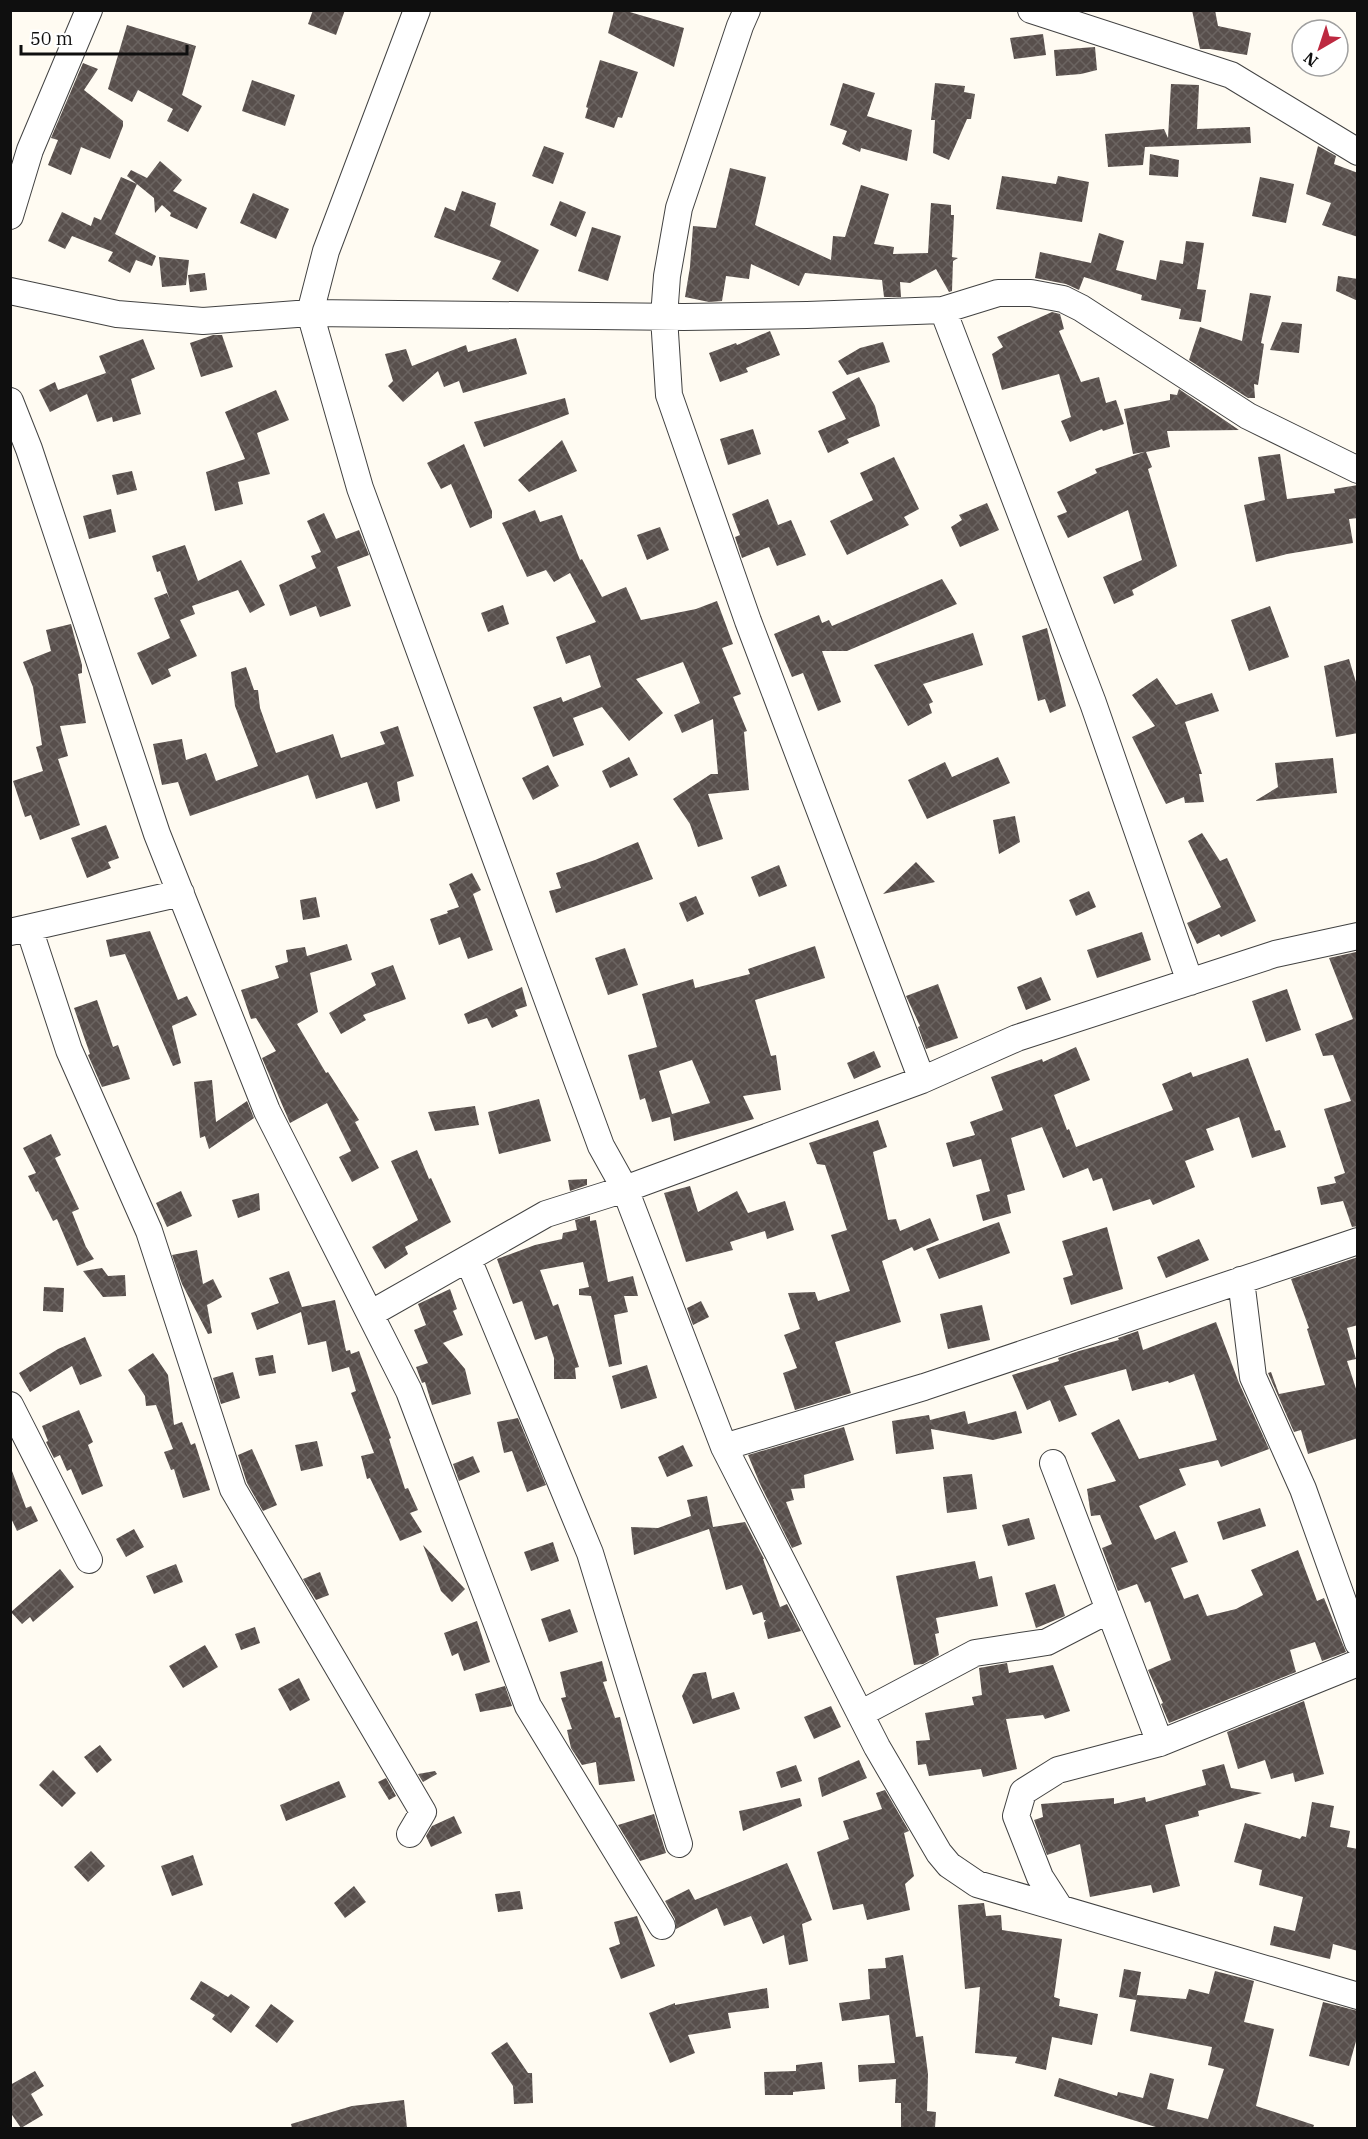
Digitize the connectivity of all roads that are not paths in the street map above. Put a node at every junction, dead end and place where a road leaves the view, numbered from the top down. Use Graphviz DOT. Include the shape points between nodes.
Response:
graph roads {
  1 [pos="88,10"];
  2 [pos="417,10"];
  3 [pos="747,10"];
  4 [pos="1031,10"];
  5 [pos="1358,152"];
  6 [pos="10,216"];
  7 [pos="10,291"];
  8 [pos="943,310"];
  9 [pos="310,313"];
  10 [pos="664,317"];
  11 [pos="10,401"];
  12 [pos="1358,470"];
  13 [pos="181,892"];
  14 [pos="20,930"];
  15 [pos="1358,936"];
  16 [pos="1190,982"];
  17 [pos="922,1080"];
  18 [pos="625,1189"];
  19 [pos="1358,1241"];
  20 [pos="468,1259"];
  21 [pos="1241,1280"];
  22 [pos="370,1314"];
  23 [pos="10,1405"];
  24 [pos="724,1447"];
  25 [pos="1053,1463"];
  26 [pos="89,1560"];
  27 [pos="1109,1610"];
  28 [pos="1358,1643"];
  29 [pos="1358,1663"];
  30 [pos="860,1714"];
  31 [pos="1160,1743"];
  32 [pos="410,1834"];
  33 [pos="679,1844"];
  34 [pos="1060,1908"];
  35 [pos="662,1926"];
  36 [pos="1358,1996"];
  1 -- 6 [label="street" via="30,150"];
  2 -- 9 [label="street" via="326,251"];
  3 -- 10 [label="street" via="679,208"];
  4 -- 5 [label="street" via="1231,75"];
  7 -- 9 [label="street" via="117,314 204,321"];
  8 -- 10 [label="street"];
  8 -- 12 [label="street" via="998,293 1031,293 1063,299 1248,416"];
  8 -- 16 [label="street" via="1093,703"];
  9 -- 10 [label="street"];
  9 -- 18 [label="street" via="360,488 601,1146"];
  10 -- 17 [label="street" via="669,395 748,621"];
  11 -- 13 [label="street" via="157,834"];
  13 -- 14 [label="street"];
  13 -- 22 [label="street" via="267,1112"];
  14 -- 32 [label="street" via="149,1231 232,1488 423,1812"];
  15 -- 16 [label="street" via="1275,954"];
  16 -- 17 [label="street" via="1017,1038"];
  17 -- 18 [label="street"];
  18 -- 20 [label="street" via="546,1214"];
  18 -- 24 [label="street"];
  19 -- 21 [label="street"];
  20 -- 22 [label="street"];
  20 -- 33 [label="street" via="590,1553"];
  21 -- 24 [label="street" via="924,1387"];
  21 -- 28 [label="street" via="1253,1377 1303,1489"];
  22 -- 35 [label="street" via="409,1391 528,1706"];
  23 -- 26 [label="street"];
  24 -- 30 [label="street"];
  25 -- 27 [label="street"];
  27 -- 30 [label="street" via="1047,1642 975,1653"];
  27 -- 31 [label="street"];
  29 -- 31 [label="street"];
  30 -- 34 [label="street" via="949,1865 977,1884"];
  31 -- 34 [label="street" via="1058,1770 1023,1792 1016,1816 1040,1877"];
  34 -- 36 [label="street"];
}
